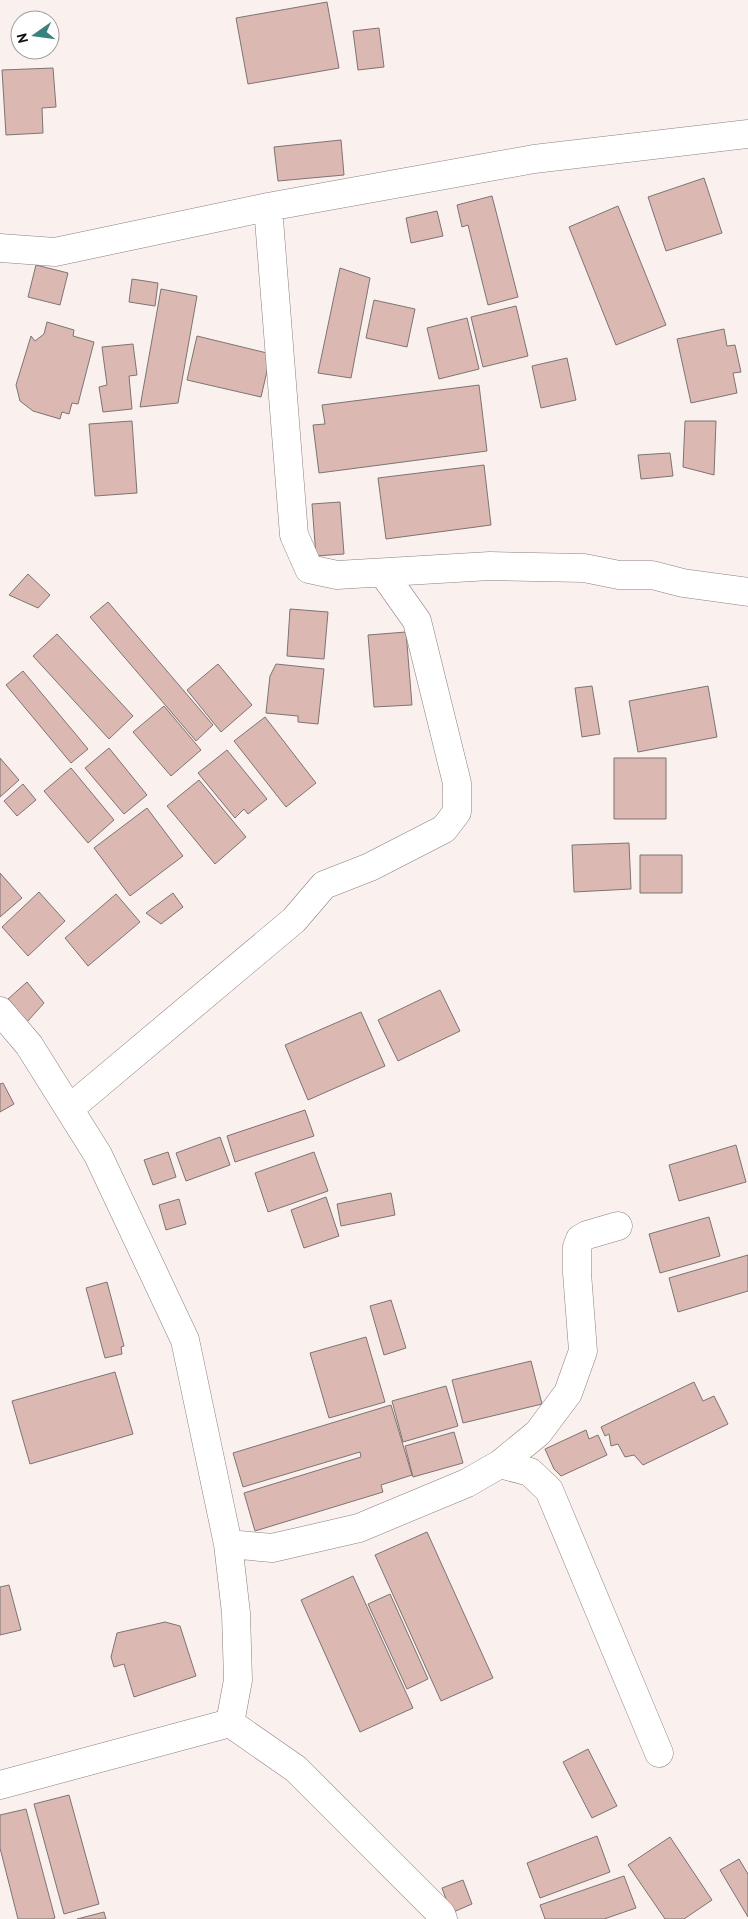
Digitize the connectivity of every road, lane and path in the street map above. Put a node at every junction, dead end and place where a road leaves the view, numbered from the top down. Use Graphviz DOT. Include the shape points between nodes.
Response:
graph roads {
  1 [pos="748,134"];
  2 [pos="268,207"];
  3 [pos="0,248"];
  4 [pos="383,573"];
  5 [pos="748,592"];
  6 [pos="0,1011"];
  7 [pos="69,1109"];
  8 [pos="618,1226"];
  9 [pos="500,1464"];
  10 [pos="228,1544"];
  11 [pos="230,1723"];
  12 [pos="660,1753"];
  13 [pos="0,1785"];
  14 [pos="444,1919"];
  1 -- 2 [label="street" via="534,159"];
  2 -- 3 [label="street" via="55,252"];
  2 -- 4 [label="street" via="294,535 309,569 337,575"];
  4 -- 5 [label="street" via="490,566 584,568 619,575 652,575"];
  4 -- 7 [label="street" via="417,621 457,783 457,812 444,829 370,867 324,885 294,920"];
  6 -- 7 [label="street" via="29,1045"];
  7 -- 10 [label="street" via="98,1155 185,1340"];
  8 -- 9 [label="street" via="587,1235 580,1239 577,1247 583,1351 568,1393 538,1432"];
  9 -- 10 [label="street" via="466,1483 359,1528 272,1548"];
  9 -- 12 [label="street" via="530,1472 549,1490"];
  10 -- 11 [label="street" via="236,1613 238,1680"];
  11 -- 13 [label="street"];
  11 -- 14 [label="street" via="296,1770"];
}
